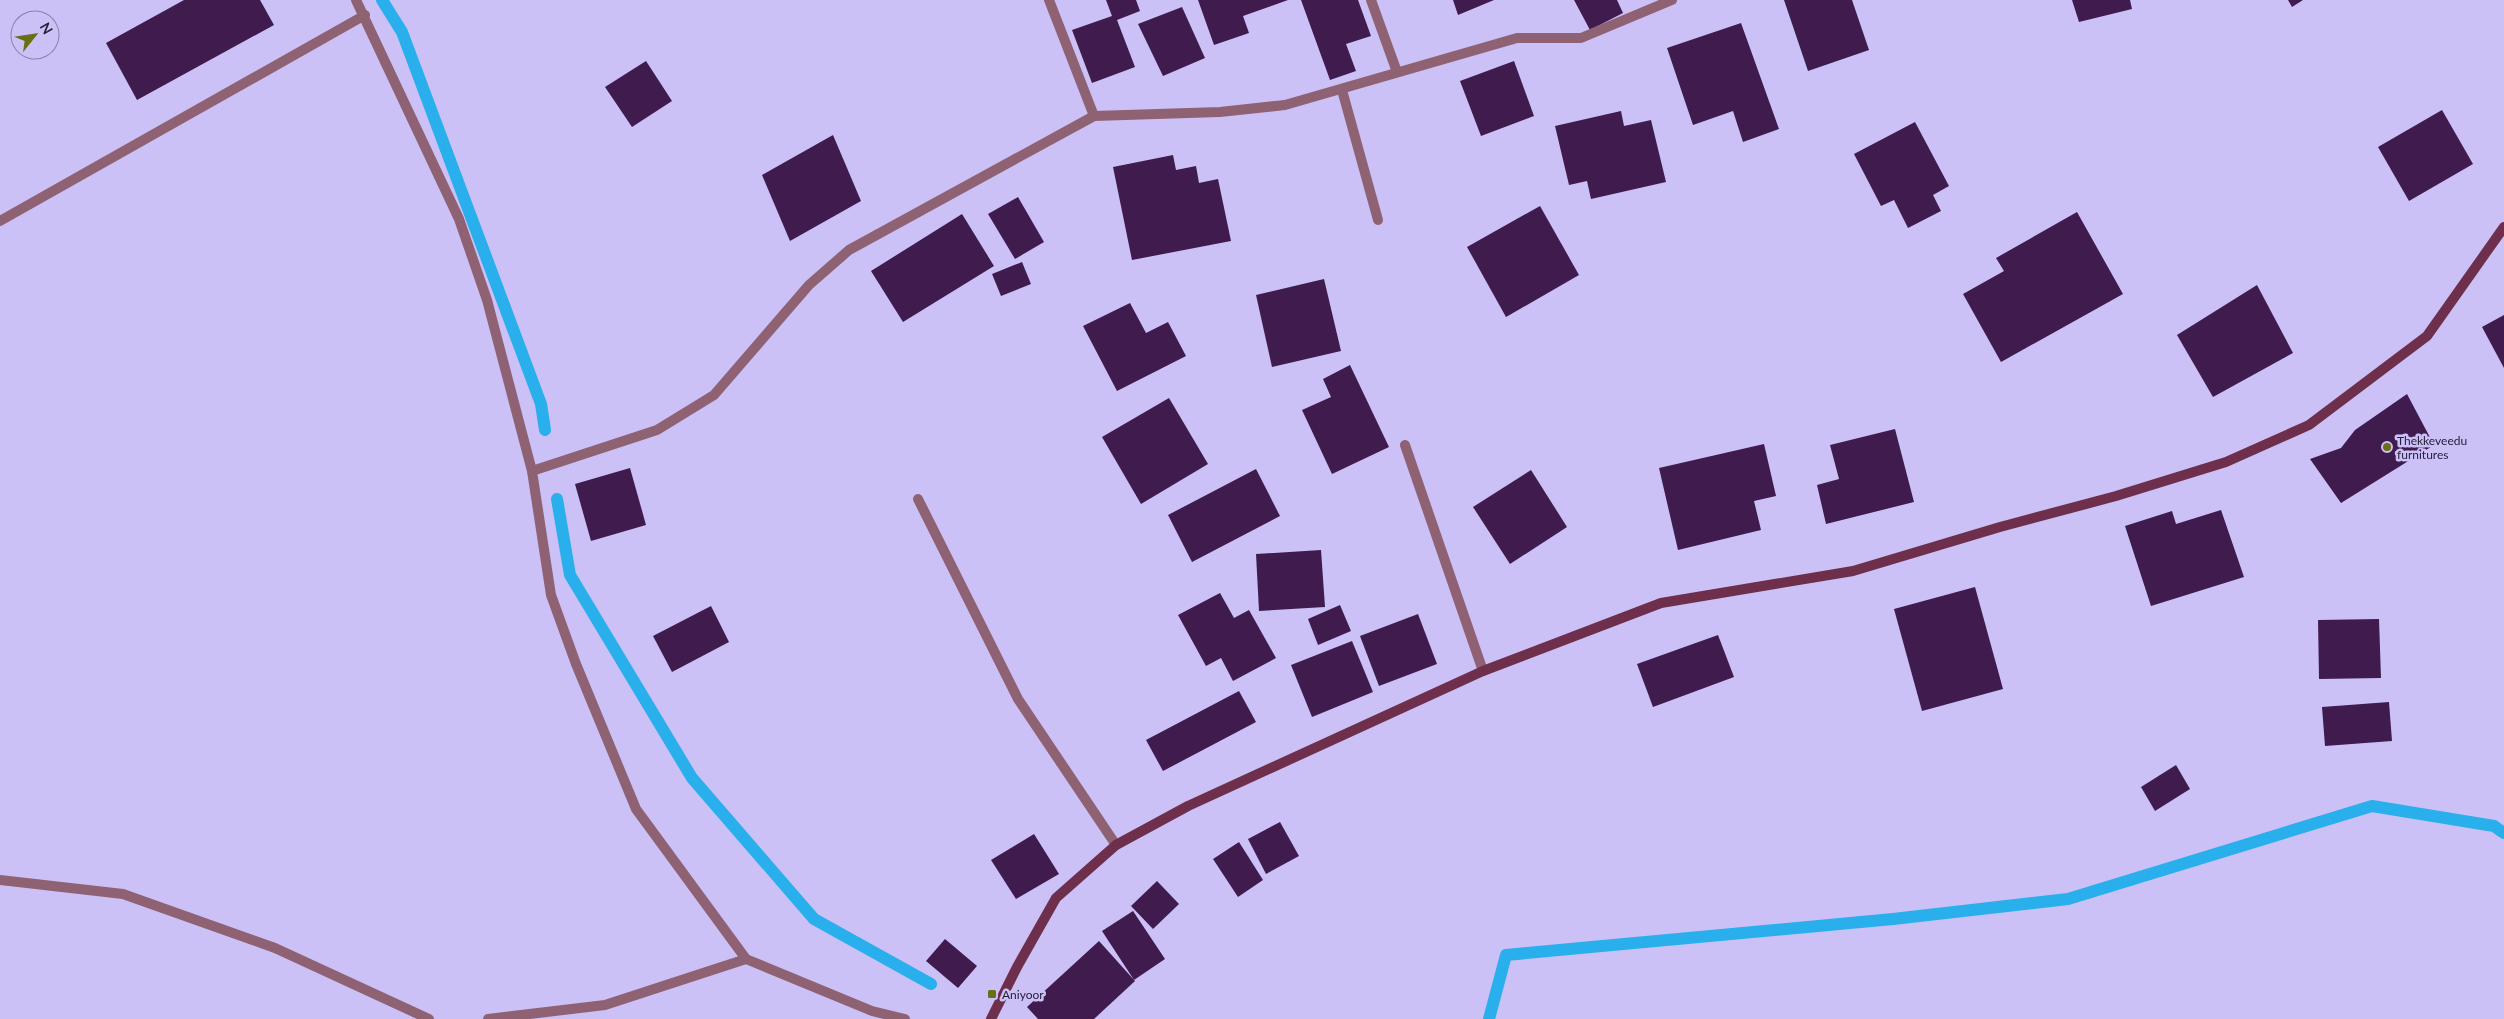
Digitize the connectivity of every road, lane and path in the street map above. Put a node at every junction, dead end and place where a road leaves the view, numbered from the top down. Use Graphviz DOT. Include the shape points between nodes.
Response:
graph roads {
  1 [pos="356,0"];
  2 [pos="1049,0"];
  3 [pos="1371,0"];
  4 [pos="1672,0"];
  5 [pos="1650,4"];
  6 [pos="365,15"];
  7 [pos="1396,72"];
  8 [pos="1342,90"];
  9 [pos="1094,116"];
  10 [pos="1378,220"];
  11 [pos="0,221"];
  12 [pos="2504,226"];
  13 [pos="1404,446"];
  14 [pos="532,471"];
  15 [pos="918,499"];
  16 [pos="1483,671"];
  17 [pos="1116,845"];
  18 [pos="0,880"];
  19 [pos="746,960"];
  20 [pos="429,1019"];
  21 [pos="488,1019"];
  22 [pos="905,1019"];
  23 [pos="991,1019"];
  1 -- 6 [label="street"];
  2 -- 9 [label="street"];
  3 -- 7 [label="street"];
  4 -- 5 [label="street"];
  5 -- 7 [label="street" via="1581,38 1517,38"];
  6 -- 11 [label="street"];
  6 -- 14 [label="street" via="459,219 487,300"];
  7 -- 8 [label="street"];
  8 -- 9 [label="street" via="1285,105 1229,112"];
  8 -- 10 [label="street"];
  9 -- 14 [label="street" via="849,250 809,285 714,395 657,430"];
  12 -- 16 [label="main road" via="2427,336 2309,425 2226,462 1853,571 1661,603"];
  13 -- 16 [label="street"];
  14 -- 19 [label="street" via="551,595 636,809"];
  15 -- 17 [label="street" via="1018,699"];
  16 -- 17 [label="main road" via="1188,806"];
  17 -- 23 [label="main road" via="1056,898 1016,967"];
  18 -- 20 [label="street" via="123,894 275,948"];
  19 -- 21 [label="street" via="605,1005"];
  19 -- 22 [label="street" via="872,1011"];
}
